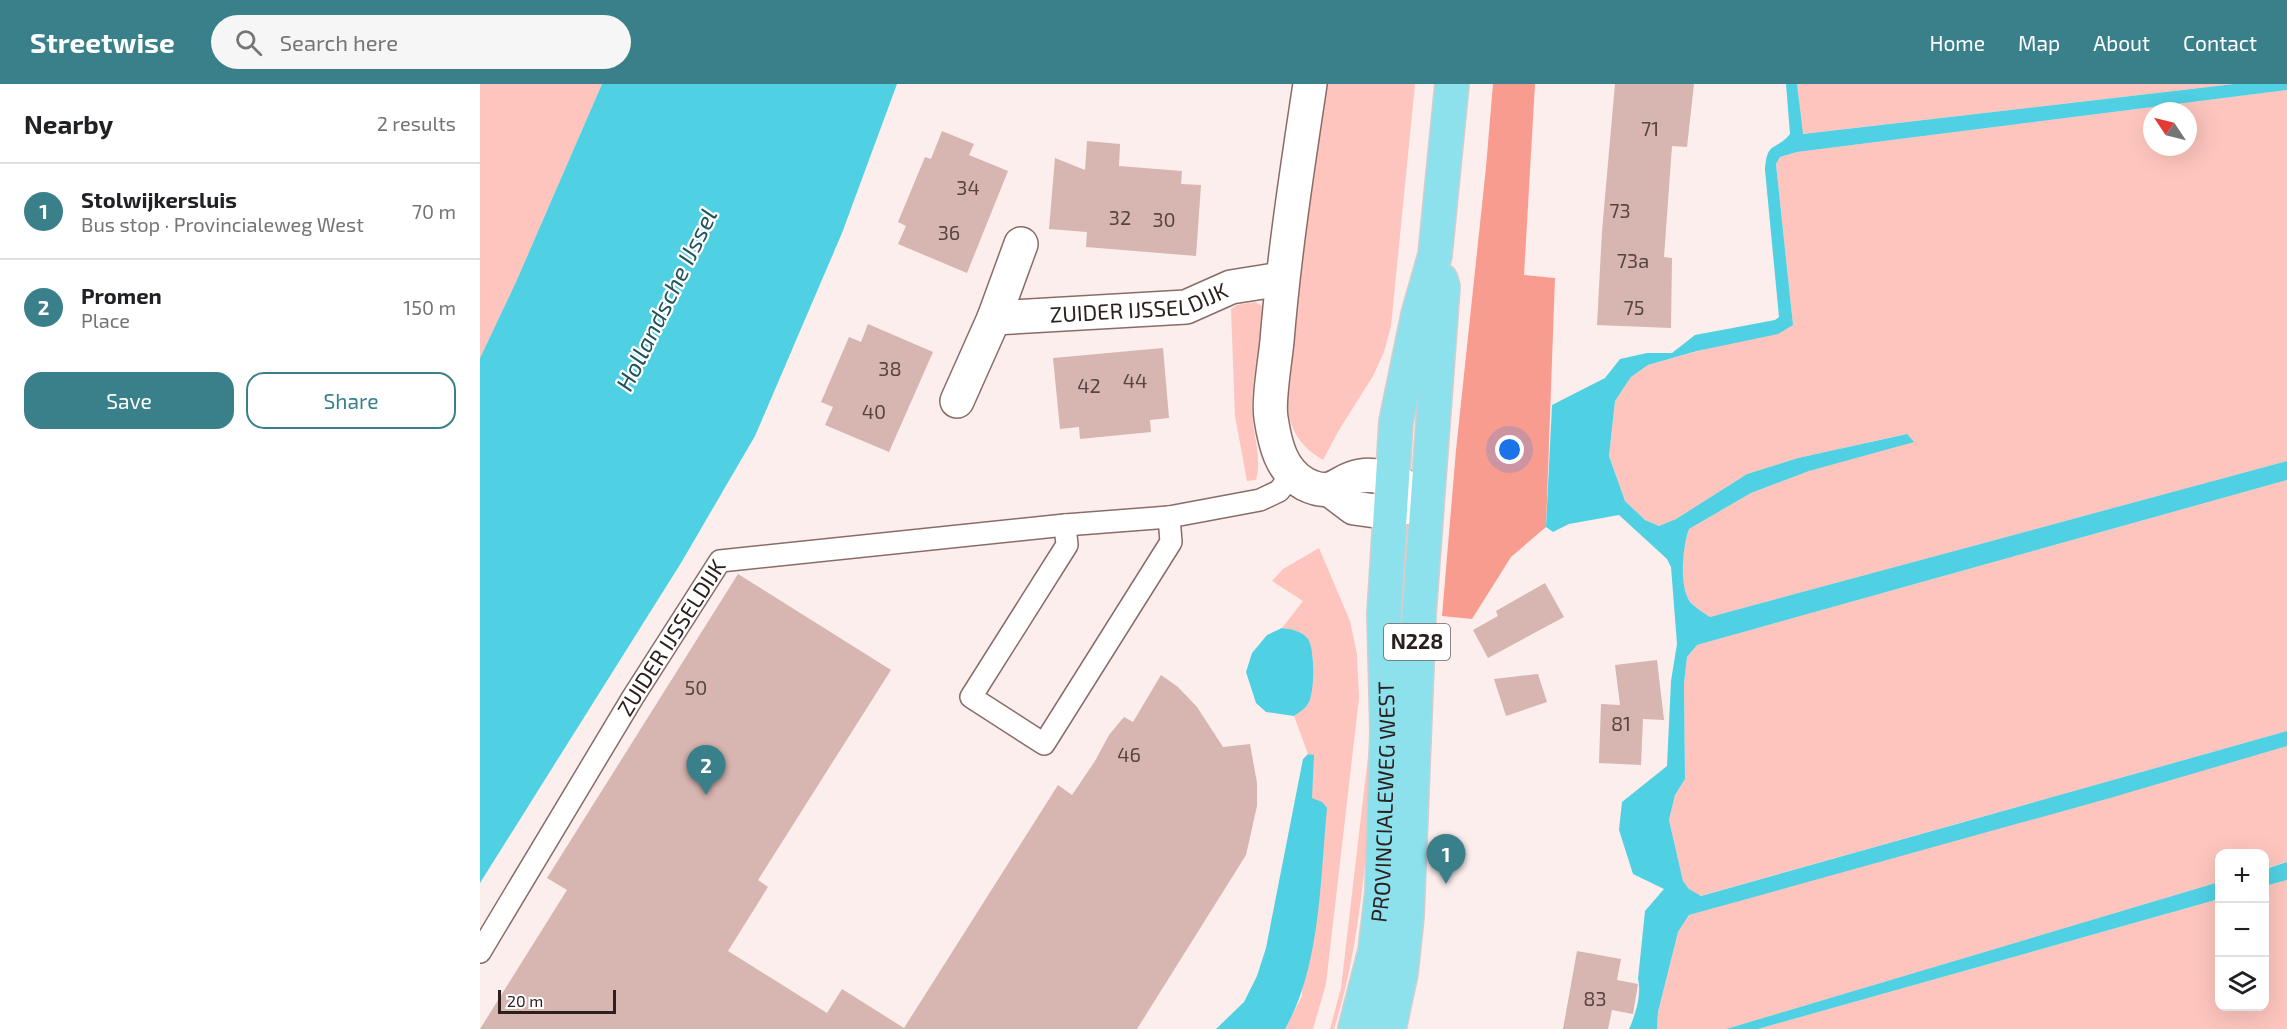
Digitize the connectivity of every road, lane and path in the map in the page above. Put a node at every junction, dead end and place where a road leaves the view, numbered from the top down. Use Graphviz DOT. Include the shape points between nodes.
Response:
graph roads {
  1 [pos="1310,84"];
  2 [pos="1452,84"];
  3 [pos="1021,244"];
  4 [pos="1435,255"];
  5 [pos="1282,279"];
  6 [pos="994,318"];
  7 [pos="957,401"];
  8 [pos="1292,474"];
  9 [pos="1392,478"];
  10 [pos="1330,490"];
  11 [pos="1427,500"];
  12 [pos="1390,513"];
  13 [pos="1169,518"];
  14 [pos="1065,525"];
  15 [pos="480,952"];
  16 [pos="1355,1029"];
  17 [pos="1389,1029"];
  1 -- 5 [label="street"];
  2 -- 4 [label="main road, PROVINCIALEWEG WEST / N228"];
  3 -- 6 [label="street"];
  4 -- 9 [label="main road, PROVINCIALEWEG WEST / N228" via="1404,377"];
  4 -- 11 [label="main road, PROVINCIALEWEG WEST / N228" via="1443,287"];
  5 -- 6 [label="street, ZUIDER IJSSELDIJK" via="1231,287 1186,307"];
  5 -- 8 [label="street" via="1270,416 1280,458"];
  6 -- 7 [label="street"];
  8 -- 10 [label="street" via="1319,489"];
  8 -- 13 [label="lane, ZUIDER IJSSELDIJK" via="1279,491 1260,500"];
  9 -- 10 [label="street" via="1360,476"];
  9 -- 11 [label="street"];
  9 -- 12 [label="main road, PROVINCIALEWEG WEST / N228"];
  10 -- 12 [label="street" via="1354,508"];
  11 -- 12 [label="street"];
  11 -- 17 [label="main road, PROVINCIALEWEG WEST / N228" via="1408,907 1401,973"];
  12 -- 16 [label="main road, PROVINCIALEWEG WEST / N228" via="1384,614 1388,731 1382,892 1374,951"];
  13 -- 14 [label="lane, ZUIDER IJSSELDIJK"];
  13 -- 14 [label="lane" via="1171,542 1044,744 971,697 1067,545"];
  14 -- 15 [label="lane, ZUIDER IJSSELDIJK" via="720,561"];
}
